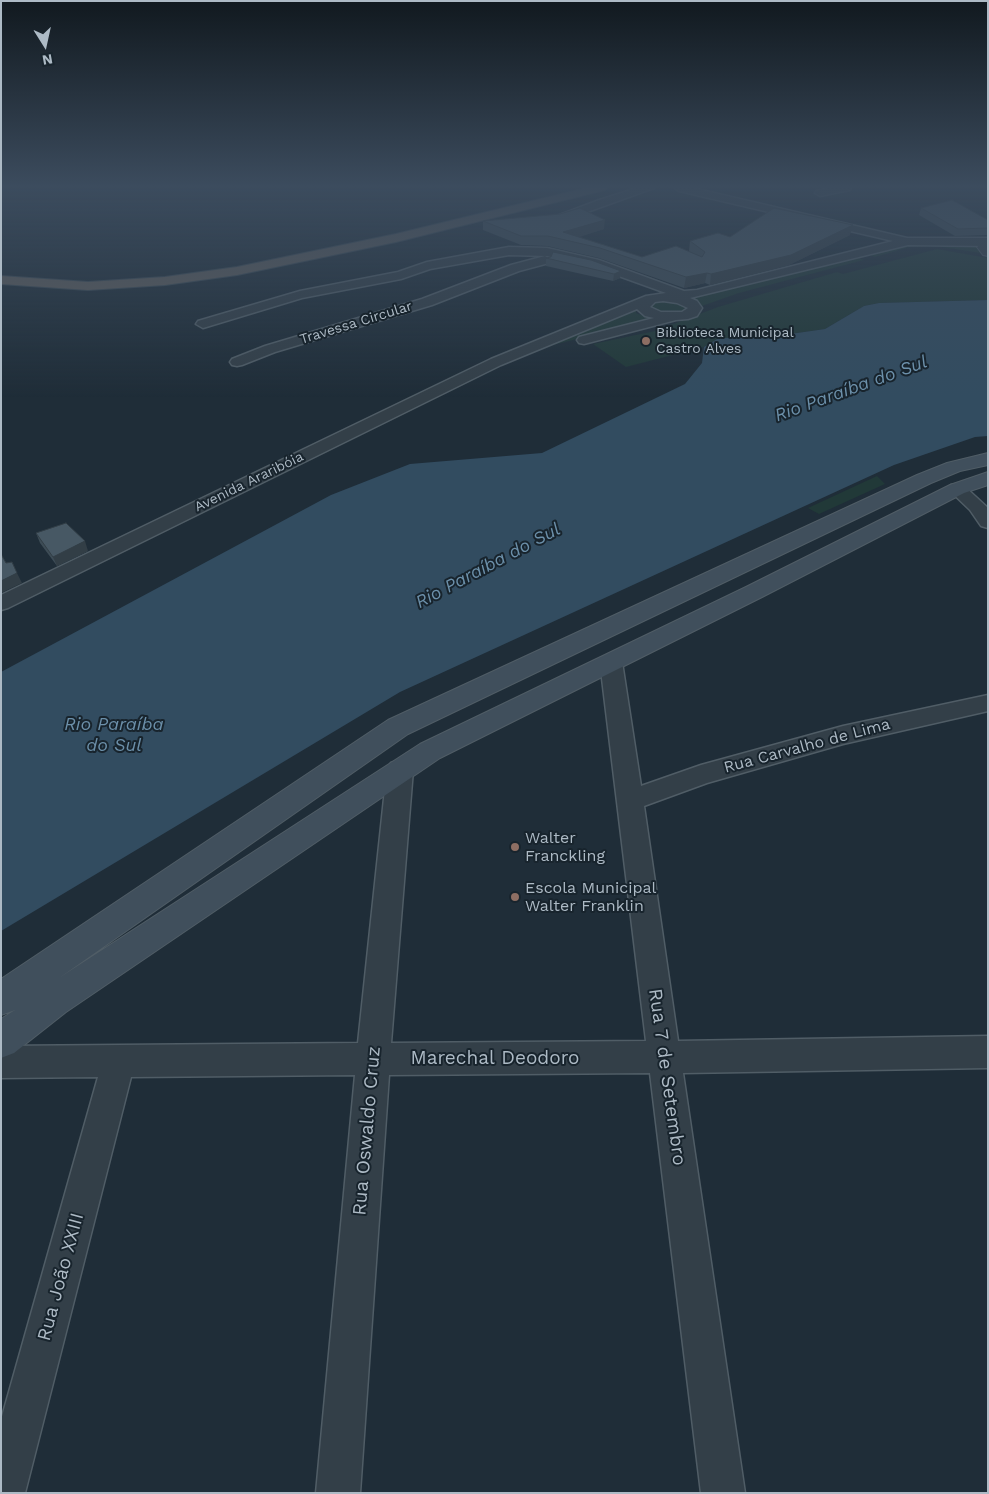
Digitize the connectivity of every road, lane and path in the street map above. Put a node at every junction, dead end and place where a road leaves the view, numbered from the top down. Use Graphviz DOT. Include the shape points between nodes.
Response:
graph roads {
  1 [pos="299,258"];
  2 [pos="468,258"];
  3 [pos="553,258"];
  4 [pos="568,258"];
  5 [pos="842,258"];
  6 [pos="867,258"];
  7 [pos="875,258"];
  8 [pos="870,259"];
  9 [pos="1,280"];
  10 [pos="685,295"];
  11 [pos="655,298"];
  12 [pos="719,301"];
  13 [pos="705,307"];
  14 [pos="682,316"];
  15 [pos="203,324"];
  16 [pos="238,362"];
  17 [pos="496,362"];
  18 [pos="988,459"];
  19 [pos="988,478"];
  20 [pos="957,489"];
  21 [pos="988,522"];
  22 [pos="1,603"];
  23 [pos="611,662"];
  24 [pos="988,703"];
  25 [pos="400,770"];
  26 [pos="630,800"];
  27 [pos="1,1000"];
  28 [pos="1,1041"];
  29 [pos="988,1052"];
  30 [pos="664,1057"];
  31 [pos="373,1059"];
  32 [pos="118,1061"];
  33 [pos="1,1062"];
  34 [pos="3,1493"];
  35 [pos="338,1493"];
  36 [pos="723,1493"];
  1 -- 9 [label="highway" via="165,282 88,286"];
  2 -- 15 [label="street, Travessa Circular" via="300,295"];
  3 -- 16 [label="street, Travessa Circular"];
  4 -- 10 [label="street, Travessa Circular" via="594,263"];
  5 -- 10 [label="street"];
  6 -- 8 [label="street"];
  7 -- 8 [label="street"];
  8 -- 12 [label="street"];
  10 -- 11 [label="street"];
  11 -- 14 [label="street" via="644,303 646,310 655,315"];
  11 -- 14 [label="street" via="689,302 695,308"];
  11 -- 17 [label="street, Avenida Araribóia"];
  13 -- 14 [label="street, Avenida Araribóia"];
  14 -- 17 [label="street, Avenida Araribóia"];
  17 -- 22 [label="street, Avenida Araribóia"];
  18 -- 27 [label="main road" via="954,467 924,479 398,727"];
  19 -- 20 [label="main road"];
  20 -- 21 [label="street" via="977,506"];
  20 -- 23 [label="main road"];
  23 -- 25 [label="main road" via="430,750"];
  23 -- 26 [label="street, Rua 7 de Setembro"];
  24 -- 26 [label="street, Rua Carvalho de Lima" via="843,735 701,775"];
  25 -- 28 [label="main road"];
  25 -- 31 [label="street, Rua Oswaldo Cruz"];
  26 -- 30 [label="street, Rua 7 de Setembro"];
  29 -- 30 [label="street, Marechal Deodoro"];
  30 -- 31 [label="street, Marechal Deodoro"];
  30 -- 36 [label="street, Rua 7 de Setembro"];
  31 -- 32 [label="street, Marechal Deodoro"];
  31 -- 35 [label="street, Rua Oswaldo Cruz"];
  32 -- 33 [label="street, Marechal Deodoro"];
  32 -- 34 [label="street, Rua João XXIII"];
}
